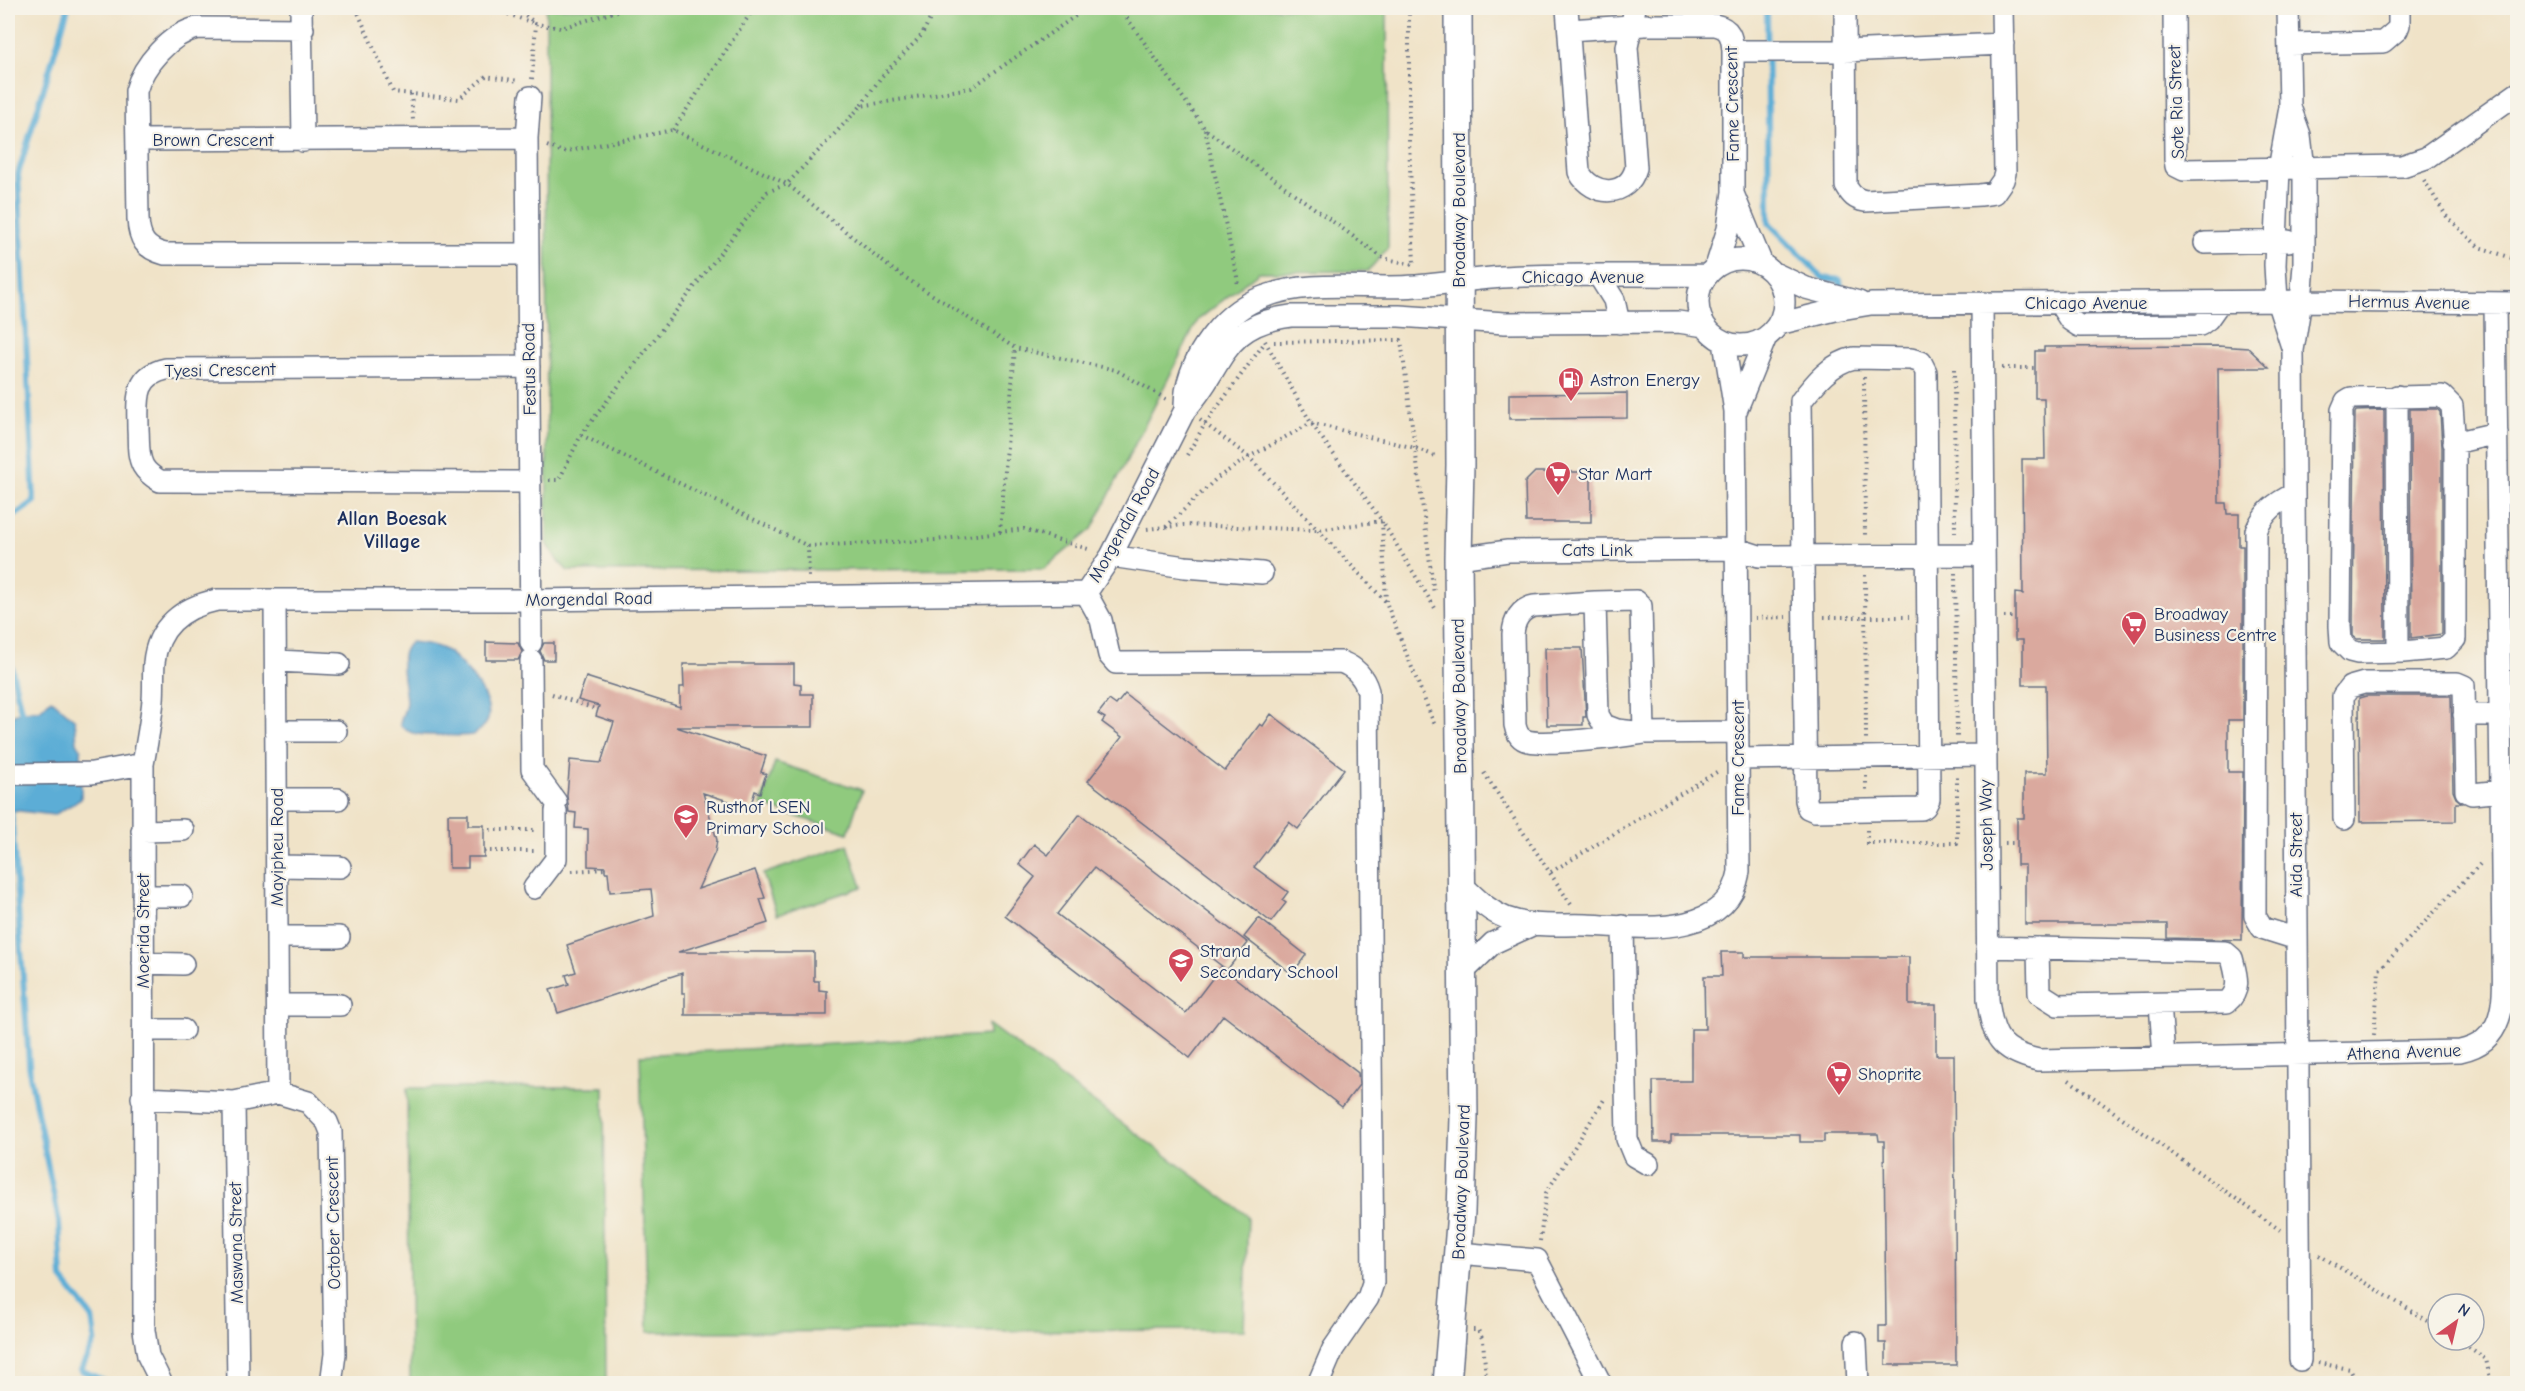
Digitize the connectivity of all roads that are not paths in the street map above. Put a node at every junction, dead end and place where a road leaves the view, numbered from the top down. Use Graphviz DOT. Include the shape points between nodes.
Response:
graph roads {
  1 [pos="1458,8"];
  2 [pos="1567,8"];
  3 [pos="1845,8"];
  4 [pos="2002,8"];
  5 [pos="2174,8"];
  6 [pos="2288,8"];
  7 [pos="2399,8"];
  8 [pos="302,18"];
  9 [pos="1633,18"];
  10 [pos="1569,30"];
  11 [pos="2003,44"];
  12 [pos="2289,44"];
  13 [pos="1753,51"];
  14 [pos="1844,51"];
  15 [pos="531,90"];
  16 [pos="2517,93"];
  17 [pos="2290,107"];
  18 [pos="527,138"];
  19 [pos="138,140"];
  20 [pos="303,141"];
  21 [pos="2279,169"];
  22 [pos="2304,169"];
  23 [pos="1733,192"];
  24 [pos="2276,241"];
  25 [pos="2304,241"];
  26 [pos="2205,243"];
  27 [pos="527,254"];
  28 [pos="1767,268"];
  29 [pos="1711,271"];
  30 [pos="1599,276"];
  31 [pos="1459,280"];
  32 [pos="2277,301"];
  33 [pos="2301,301"];
  34 [pos="1982,303"];
  35 [pos="2517,303"];
  36 [pos="1871,304"];
  37 [pos="2495,304"];
  38 [pos="1460,320"];
  39 [pos="1619,323"];
  40 [pos="1705,326"];
  41 [pos="1772,331"];
  42 [pos="1724,342"];
  43 [pos="2293,350"];
  44 [pos="529,368"];
  45 [pos="2397,396"];
  46 [pos="1185,410"];
  47 [pos="1736,411"];
  48 [pos="2497,434"];
  49 [pos="2454,443"];
  50 [pos="530,482"];
  51 [pos="2294,494"];
  52 [pos="1737,549"];
  53 [pos="1927,555"];
  54 [pos="1984,555"];
  55 [pos="1111,556"];
  56 [pos="1803,556"];
  57 [pos="1458,558"];
  58 [pos="1262,573"];
  59 [pos="1086,593"];
  60 [pos="275,600"];
  61 [pos="531,600"];
  62 [pos="1595,602"];
  63 [pos="2398,652"];
  64 [pos="277,661"];
  65 [pos="339,663"];
  66 [pos="2464,715"];
  67 [pos="2501,715"];
  68 [pos="277,730"];
  69 [pos="336,731"];
  70 [pos="1738,732"];
  71 [pos="1644,733"];
  72 [pos="1986,755"];
  73 [pos="1929,757"];
  74 [pos="1805,758"];
  75 [pos="1738,759"];
  76 [pos="143,764"];
  77 [pos="8,774"];
  78 [pos="2502,791"];
  79 [pos="277,799"];
  80 [pos="338,799"];
  81 [pos="2344,819"];
  82 [pos="183,830"];
  83 [pos="142,831"];
  84 [pos="2510,840"];
  85 [pos="277,866"];
  86 [pos="340,867"];
  87 [pos="541,880"];
  88 [pos="1462,885"];
  89 [pos="143,896"];
  90 [pos="182,896"];
  91 [pos="1532,925"];
  92 [pos="1623,926"];
  93 [pos="339,937"];
  94 [pos="278,938"];
  95 [pos="2297,939"];
  96 [pos="1987,947"];
  97 [pos="2038,948"];
  98 [pos="2510,950"];
  99 [pos="142,963"];
  100 [pos="183,964"];
  101 [pos="1463,972"];
  102 [pos="2160,1004"];
  103 [pos="278,1005"];
  104 [pos="340,1005"];
  105 [pos="143,1030"];
  106 [pos="183,1030"];
  107 [pos="2298,1055"];
  108 [pos="2164,1057"];
  109 [pos="278,1093"];
  110 [pos="142,1098"];
  111 [pos="234,1101"];
  112 [pos="1648,1164"];
  113 [pos="1459,1253"];
  114 [pos="1857,1342"];
  115 [pos="2300,1360"];
  116 [pos="162,1383"];
  117 [pos="238,1383"];
  118 [pos="331,1383"];
  119 [pos="1317,1383"];
  120 [pos="1447,1383"];
  121 [pos="1601,1383"];
  122 [pos="1858,1383"];
  1 -- 31 [label="main road, Broadway Boulevard"];
  2 -- 10 [label="street"];
  3 -- 14 [label="street"];
  4 -- 11 [label="street"];
  5 -- 21 [label="street, Sote Ria Street" via="2176,166 2184,170"];
  6 -- 12 [label="street"];
  7 -- 12 [label="street" via="2397,30 2383,42"];
  8 -- 19 [label="street" via="197,28 173,40 140,77 136,91"];
  8 -- 20 [label="street"];
  9 -- 10 [label="street"];
  9 -- 10 [label="street" via="1627,47 1636,168 1633,190 1596,189 1579,172"];
  9 -- 13 [label="street, Fame Crescent" via="1645,25 1722,26"];
  11 -- 14 [label="street"];
  11 -- 14 [label="street" via="2005,173 1994,194 1865,201 1857,199 1846,186"];
  12 -- 17 [label="street"];
  13 -- 14 [label="street"];
  13 -- 23 [label="street, Fame Crescent"];
  15 -- 18 [label="street, Festus Road"];
  16 -- 22 [label="street, Sote Ria Street" via="2416,163 2389,168"];
  17 -- 21 [label="street"];
  17 -- 22 [label="street" via="2300,135"];
  18 -- 20 [label="street, Brown Crescent"];
  18 -- 27 [label="street, Festus Road"];
  19 -- 20 [label="street, Brown Crescent"];
  19 -- 27 [label="street, Brown Crescent" via="139,232 154,251"];
  21 -- 22 [label="street, Sote Ria Street"];
  21 -- 24 [label="street"];
  22 -- 25 [label="street"];
  23 -- 28 [label="street, Fame Crescent"];
  23 -- 29 [label="street, Fame Crescent" via="1728,229"];
  24 -- 25 [label="street"];
  24 -- 26 [label="street"];
  24 -- 32 [label="street"];
  25 -- 33 [label="street"];
  27 -- 44 [label="street, Festus Road"];
  28 -- 29 [label="street" via="1736,259"];
  28 -- 36 [label="street, Chicago Avenue" via="1806,288"];
  28 -- 41 [label="street" via="1783,292 1783,314"];
  29 -- 30 [label="street, Chicago Avenue"];
  29 -- 40 [label="street" via="1698,300"];
  30 -- 31 [label="street, Chicago Avenue"];
  30 -- 39 [label="street" via="1614,300"];
  31 -- 38 [label="main road, Broadway Boulevard"];
  31 -- 46 [label="street, Morgendal Road" via="1418,286 1300,289 1262,297 1238,310 1207,342 1187,387"];
  32 -- 33 [label="street, Chicago Avenue"];
  32 -- 34 [label="street, Chicago Avenue"];
  32 -- 43 [label="street, Aida Street"];
  33 -- 37 [label="street, Hermus Avenue"];
  33 -- 43 [label="street, Aida Street"];
  34 -- 36 [label="street, Chicago Avenue"];
  34 -- 54 [label="street, Joseph Way"];
  35 -- 37 [label="street, Hermus Avenue"];
  36 -- 41 [label="street, Chicago Avenue" via="1836,310"];
  37 -- 48 [label="street, Athena Avenue"];
  38 -- 39 [label="street"];
  38 -- 46 [label="street, Morgendal Road" via="1400,316 1277,318 1257,335 1222,353 1198,396"];
  38 -- 57 [label="main road, Broadway Boulevard"];
  39 -- 40 [label="street" via="1678,322"];
  40 -- 42 [label="street"];
  41 -- 42 [label="street" via="1746,345"];
  41 -- 47 [label="street, Fame Crescent"];
  42 -- 47 [label="street, Fame Crescent"];
  43 -- 51 [label="street, Aida Street"];
  44 -- 50 [label="street, Festus Road"];
  44 -- 50 [label="street, Tyesi Crescent" via="166,369 147,377 138,398 139,455 150,475 160,481"];
  45 -- 49 [label="street" via="2446,398 2452,406"];
  45 -- 63 [label="street"];
  45 -- 63 [label="street" via="2351,398 2342,410 2340,626 2341,642 2350,651"];
  46 -- 55 [label="street, Morgendal Road"];
  47 -- 52 [label="street, Fame Crescent"];
  48 -- 49 [label="street"];
  48 -- 67 [label="street, Athena Avenue"];
  49 -- 63 [label="street" via="2455,639 2446,648"];
  50 -- 61 [label="street, Festus Road"];
  51 -- 95 [label="street, Aida Street"];
  51 -- 95 [label="street" via="2262,516 2256,531 2255,884 2256,916 2262,928"];
  52 -- 56 [label="street, Cats Link" via="1759,556"];
  52 -- 57 [label="street, Cats Link" via="1508,551"];
  52 -- 70 [label="street, Fame Crescent"];
  53 -- 54 [label="street, Cats Link"];
  53 -- 56 [label="street, Cats Link"];
  53 -- 56 [label="street" via="1924,366 1911,359 1854,358 1839,363 1801,401"];
  53 -- 73 [label="street"];
  54 -- 72 [label="street, Joseph Way"];
  55 -- 58 [label="street"];
  55 -- 59 [label="street, Morgendal Road"];
  56 -- 74 [label="street"];
  57 -- 88 [label="main road, Broadway Boulevard" via="1447,607 1460,737"];
  59 -- 61 [label="street, Morgendal Road"];
  59 -- 119 [label="street" via="1101,620 1109,655 1116,663 1341,662 1356,671 1368,691 1373,1282 1368,1299 1333,1349"];
  60 -- 61 [label="street, Morgendal Road"];
  60 -- 64 [label="street, Mayipheu Road"];
  60 -- 76 [label="street, Morgendal Road" via="217,600 198,604 171,622 154,660 153,698"];
  61 -- 87 [label="street, Festus Road" via="532,769 556,806 557,854"];
  62 -- 71 [label="street" via="1598,715 1609,727"];
  62 -- 71 [label="street" via="1635,601 1642,609"];
  62 -- 71 [label="street" via="1534,606 1520,614 1513,634 1516,731 1527,741 1566,742"];
  64 -- 65 [label="street"];
  64 -- 68 [label="street, Mayipheu Road"];
  66 -- 67 [label="street"];
  66 -- 78 [label="street" via="2466,791"];
  66 -- 81 [label="street" via="2465,688 2457,683 2364,683 2347,689 2343,696"];
  67 -- 78 [label="street, Athena Avenue"];
  68 -- 69 [label="street"];
  68 -- 79 [label="street, Mayipheu Road"];
  70 -- 71 [label="street"];
  70 -- 75 [label="street, Fame Crescent"];
  72 -- 73 [label="street"];
  72 -- 96 [label="street, Joseph Way"];
  73 -- 74 [label="street"];
  73 -- 74 [label="street" via="1929,799 1921,809 1815,811 1808,808 1806,800"];
  74 -- 75 [label="street"];
  75 -- 92 [label="street, Fame Crescent" via="1739,872 1733,893 1719,908 1695,921 1670,926"];
  76 -- 77 [label="street" via="86,773"];
  76 -- 83 [label="street, Moerida Street"];
  78 -- 84 [label="street, Athena Avenue"];
  79 -- 80 [label="street"];
  79 -- 85 [label="street, Mayipheu Road"];
  82 -- 83 [label="street"];
  83 -- 89 [label="street, Moerida Street"];
  84 -- 98 [label="street, Athena Avenue"];
  85 -- 86 [label="street"];
  85 -- 94 [label="street, Mayipheu Road"];
  88 -- 91 [label="street, Fame Crescent" via="1491,911"];
  88 -- 101 [label="main road, Broadway Boulevard"];
  89 -- 90 [label="street"];
  89 -- 99 [label="street, Moerida Street"];
  91 -- 92 [label="street, Fame Crescent"];
  91 -- 101 [label="street, Fame Crescent" via="1492,943"];
  92 -- 112 [label="street" via="1627,1139 1634,1156"];
  93 -- 94 [label="street"];
  94 -- 103 [label="street, Mayipheu Road"];
  95 -- 107 [label="street, Aida Street"];
  96 -- 97 [label="street"];
  96 -- 108 [label="street, Joseph Way" via="1990,1023 2006,1047 2038,1060"];
  97 -- 102 [label="street" via="2040,993 2052,1003"];
  97 -- 102 [label="street" via="2224,952 2232,958 2237,987 2228,1002"];
  98 -- 107 [label="street, Athena Avenue" via="2502,1009 2492,1032 2474,1048"];
  99 -- 100 [label="street"];
  99 -- 105 [label="street, Moerida Street"];
  101 -- 113 [label="main road, Broadway Boulevard" via="1464,1118"];
  102 -- 108 [label="street"];
  103 -- 104 [label="street"];
  103 -- 109 [label="street, Mayipheu Road"];
  105 -- 106 [label="street"];
  105 -- 110 [label="street, Moerida Street"];
  107 -- 108 [label="street, Joseph Way"];
  107 -- 115 [label="street, Aida Street"];
  109 -- 111 [label="street"];
  109 -- 118 [label="street, October Crescent" via="308,1102 331,1132 335,1354"];
  110 -- 111 [label="street"];
  110 -- 116 [label="street" via="144,1330 148,1356"];
  111 -- 117 [label="street, Maswana Street"];
  113 -- 120 [label="main road, Broadway Boulevard"];
  113 -- 121 [label="street" via="1538,1260"];
  114 -- 122 [label="street"];
}
